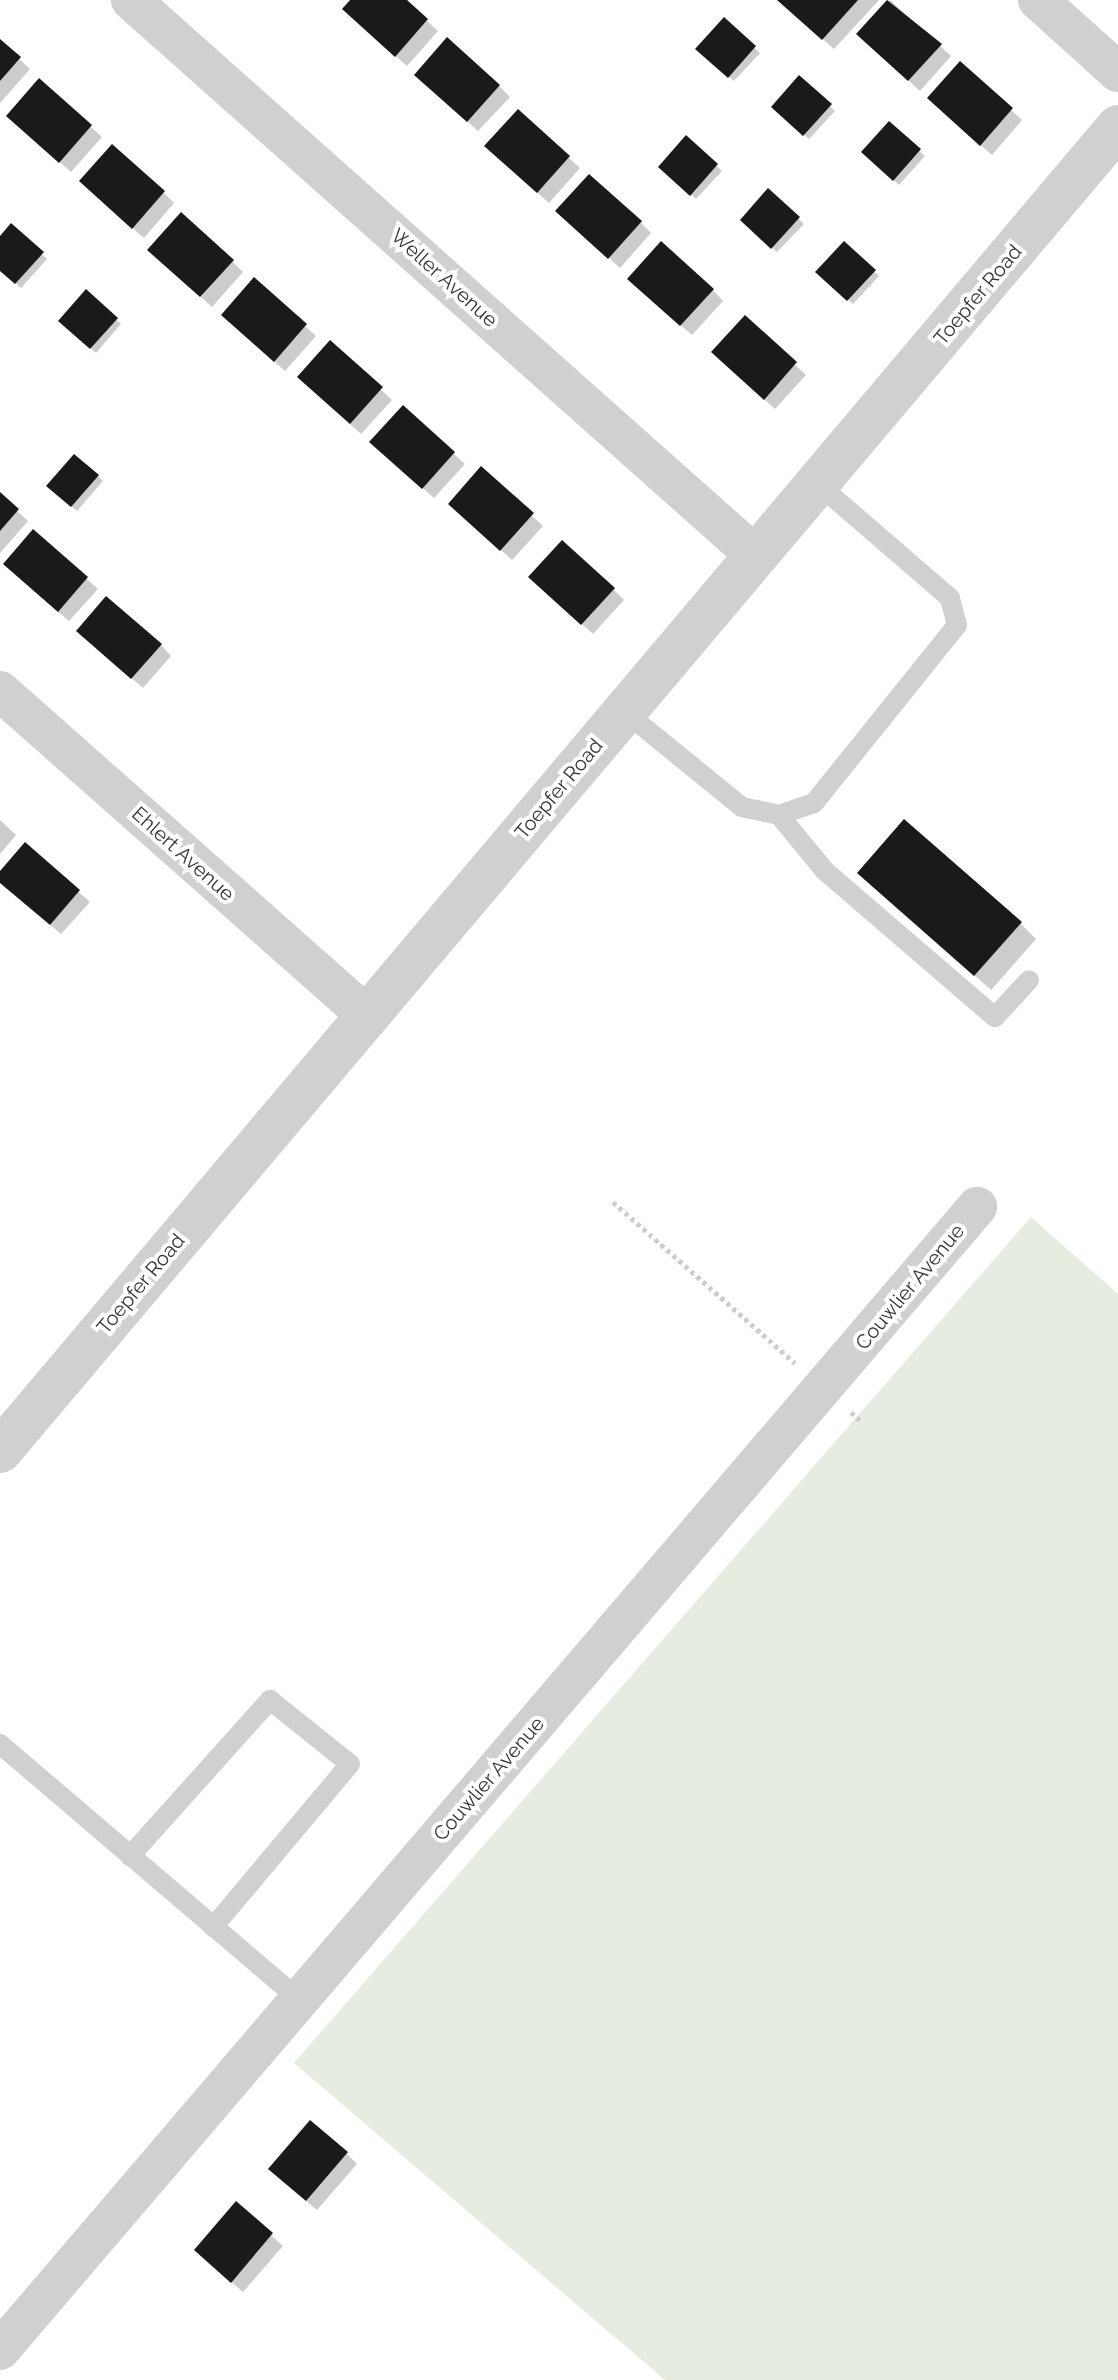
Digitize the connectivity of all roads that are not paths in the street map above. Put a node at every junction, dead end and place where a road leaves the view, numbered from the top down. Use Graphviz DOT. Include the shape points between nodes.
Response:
graph roads {
  1 [pos="131,0"];
  2 [pos="1038,0"];
  3 [pos="1118,72"];
  4 [pos="1118,127"];
  5 [pos="818,484"];
  6 [pos="756,556"];
  7 [pos="0,691"];
  8 [pos="625,712"];
  9 [pos="779,815"];
  10 [pos="1029,980"];
  11 [pos="367,1016"];
  12 [pos="977,1207"];
  13 [pos="2,1444"];
  14 [pos="0,1744"];
  15 [pos="130,1856"];
  16 [pos="213,1927"];
  17 [pos="300,2000"];
  18 [pos="0,2350"];
  1 -- 6 [label="street, Weller Avenue"];
  2 -- 3 [label="street"];
  4 -- 5 [label="street, Toepfer Road"];
  5 -- 6 [label="street, Toepfer Road"];
  5 -- 9 [label="lane" via="950,598 957,625 814,803"];
  6 -- 8 [label="street, Toepfer Road"];
  7 -- 11 [label="street, Ehlert Avenue"];
  8 -- 9 [label="lane" via="742,807"];
  8 -- 11 [label="street, Toepfer Road"];
  9 -- 10 [label="lane" via="825,871 995,1017"];
  11 -- 13 [label="street, Toepfer Road"];
  12 -- 17 [label="street, Couwlier Avenue"];
  14 -- 15 [label="lane"];
  15 -- 16 [label="lane"];
  15 -- 16 [label="lane" via="270,1700 350,1764"];
  16 -- 17 [label="lane"];
  17 -- 18 [label="street, Couwlier Avenue"];
}
